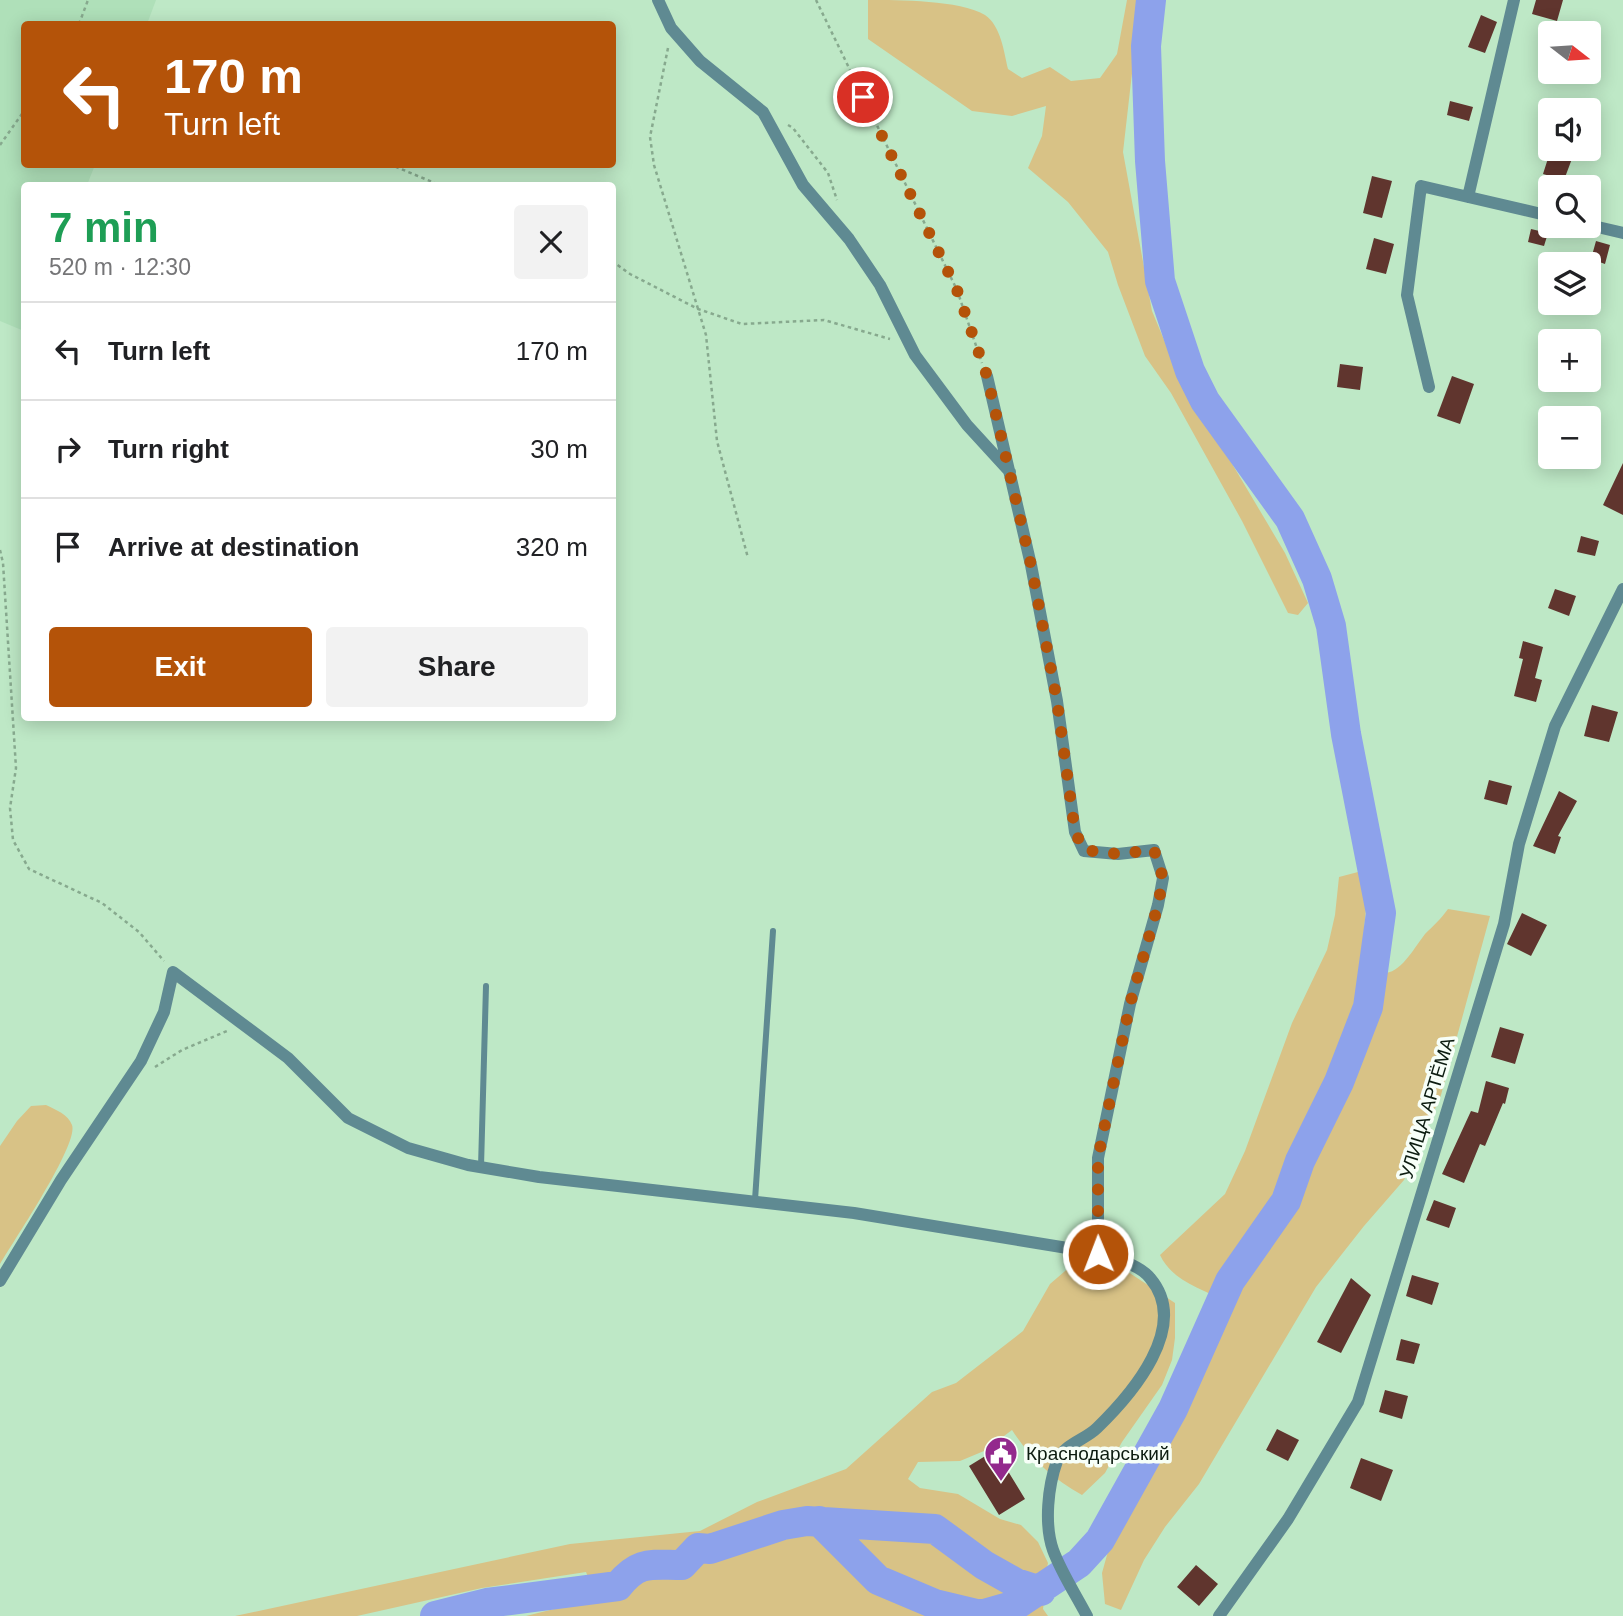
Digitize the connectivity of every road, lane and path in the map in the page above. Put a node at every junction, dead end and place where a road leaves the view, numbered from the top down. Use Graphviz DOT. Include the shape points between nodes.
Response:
graph roads {
  1 [pos="88,0"];
  2 [pos="658,0"];
  3 [pos="816,0"];
  4 [pos="1514,0"];
  5 [pos="80,21"];
  6 [pos="671,28"];
  7 [pos="763,112"];
  8 [pos="21,115"];
  9 [pos="0,145"];
  10 [pos="399,168"];
  11 [pos="432,182"];
  12 [pos="1468,197"];
  13 [pos="836,199"];
  14 [pos="1538,213"];
  15 [pos="1601,228"];
  16 [pos="1623,233"];
  17 [pos="616,264"];
  18 [pos="698,309"];
  19 [pos="910,344"];
  20 [pos="987,376"];
  21 [pos="1429,387"];
  22 [pos="1011,473"];
  23 [pos="0,550"];
  24 [pos="748,558"];
  25 [pos="1623,589"];
  26 [pos="773,931"];
  27 [pos="173,972"];
  28 [pos="486,986"];
  29 [pos="242,1026"];
  30 [pos="150,1070"];
  31 [pos="481,1167"];
  32 [pos="755,1200"];
  33 [pos="1098,1254"];
  34 [pos="0,1281"];
  35 [pos="1087,1616"];
  36 [pos="1219,1616"];
  1 -- 5 [label="path"];
  2 -- 6 [label="street"];
  3 -- 20 [label="path" via="957,290"];
  4 -- 12 [label="street"];
  6 -- 7 [label="street" via="700,61"];
  6 -- 18 [label="path" via="650,138"];
  7 -- 13 [label="path" via="793,128 828,173"];
  7 -- 19 [label="street" via="803,185 849,239 880,285"];
  8 -- 9 [label="path"];
  10 -- 11 [label="path"];
  12 -- 14 [label="street"];
  12 -- 21 [label="street" via="1420,186 1407,295"];
  15 -- 16 [label="street"];
  17 -- 18 [label="path"];
  18 -- 19 [label="path" via="741,324 824,320"];
  18 -- 24 [label="path" via="706,335 717,440"];
  19 -- 22 [label="street" via="967,425"];
  20 -- 22 [label="street"];
  22 -- 33 [label="street" via="1055,687 1075,832 1084,850 1118,854 1154,850 1163,878 1130,1004 1098,1158"];
  23 -- 27 [label="path" via="16,768 10,808 13,840 29,869 102,903 139,932"];
  25 -- 36 [label="street, УЛИЦА АРТЁМА" via="1555,726 1519,844 1504,924 1358,1402 1288,1519"];
  26 -- 32 [label="lane"];
  27 -- 29 [label="street"];
  27 -- 34 [label="street" via="164,1012 141,1060"];
  28 -- 31 [label="lane"];
  29 -- 30 [label="path" via="182,1050"];
  29 -- 31 [label="street" via="288,1058 348,1118 408,1148"];
  31 -- 32 [label="street"];
  32 -- 33 [label="street"];
  33 -- 35 [label="street" via="1149,1276 1163,1298 1162,1336 1144,1375 1096,1430 1064,1450 1058,1459 1048,1497 1052,1548"];
}
